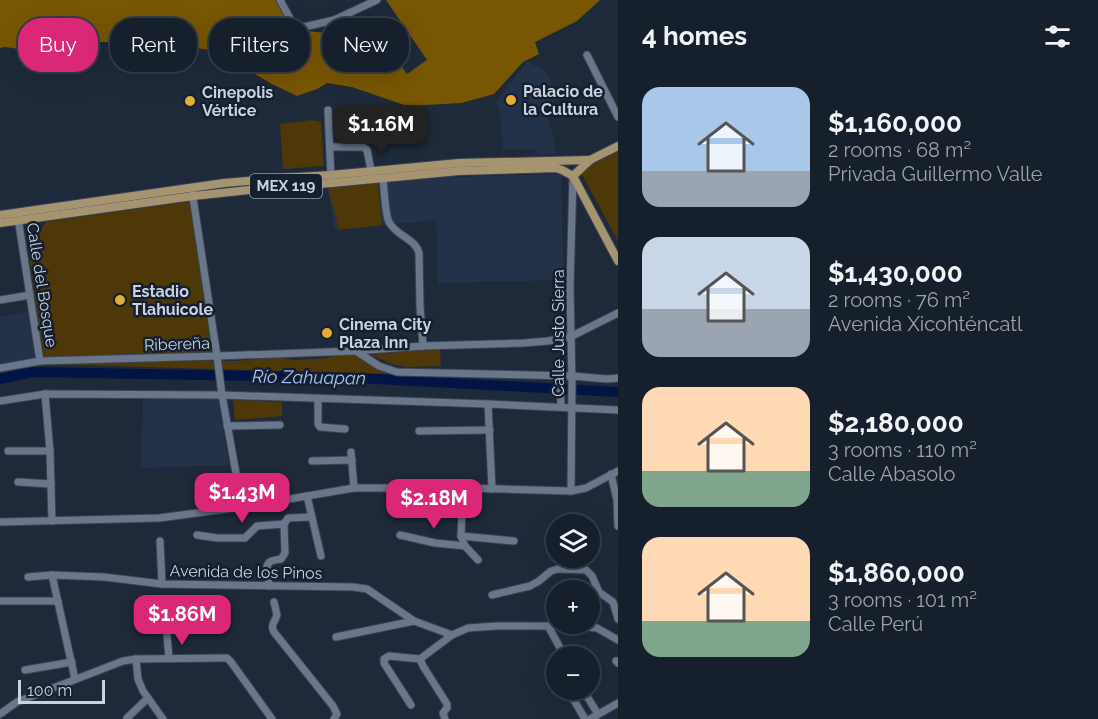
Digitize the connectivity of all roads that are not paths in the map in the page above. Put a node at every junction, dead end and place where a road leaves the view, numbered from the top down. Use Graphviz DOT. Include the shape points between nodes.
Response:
graph roads {
  1 [pos="377,0"];
  2 [pos="283,1"];
  3 [pos="587,55"];
  4 [pos="328,110"];
  5 [pos="618,117"];
  6 [pos="618,146"];
  7 [pos="330,147"];
  8 [pos="590,160"];
  9 [pos="459,167"];
  10 [pos="372,176"];
  11 [pos="573,176"];
  12 [pos="383,178"];
  13 [pos="331,179"];
  14 [pos="193,192"];
  15 [pos="0,215"];
  16 [pos="18,217"];
  17 [pos="0,223"];
  18 [pos="618,261"];
  19 [pos="30,295"];
  20 [pos="0,300"];
  21 [pos="618,313"];
  22 [pos="572,336"];
  23 [pos="423,346"];
  24 [pos="355,351"];
  25 [pos="217,356"];
  26 [pos="40,361"];
  27 [pos="0,368"];
  28 [pos="618,378"];
  29 [pos="572,379"];
  30 [pos="561,380"];
  31 [pos="221,393"];
  32 [pos="45,394"];
  33 [pos="318,399"];
  34 [pos="0,400"];
  35 [pos="488,404"];
  36 [pos="561,404"];
  37 [pos="572,405"];
  38 [pos="618,410"];
  39 [pos="280,425"];
  40 [pos="227,426"];
  41 [pos="345,429"];
  42 [pos="490,430"];
  43 [pos="419,431"];
  44 [pos="8,451"];
  45 [pos="50,451"];
  46 [pos="351,452"];
  47 [pos="312,460"];
  48 [pos="352,460"];
  49 [pos="615,472"];
  50 [pos="18,482"];
  51 [pos="51,484"];
  52 [pos="354,488"];
  53 [pos="463,488"];
  54 [pos="492,489"];
  55 [pos="571,491"];
  56 [pos="308,496"];
  57 [pos="242,507"];
  58 [pos="312,517"];
  59 [pos="52,521"];
  60 [pos="0,522"];
  61 [pos="284,524"];
  62 [pos="618,526"];
  63 [pos="400,535"];
  64 [pos="197,536"];
  65 [pos="461,536"];
  66 [pos="160,541"];
  67 [pos="514,541"];
  68 [pos="465,546"];
  69 [pos="321,556"];
  70 [pos="478,560"];
  71 [pos="52,575"];
  72 [pos="28,577"];
  73 [pos="162,584"];
  74 [pos="269,586"];
  75 [pos="492,595"];
  76 [pos="0,601"];
  77 [pos="57,601"];
  78 [pos="274,602"];
  79 [pos="165,613"];
  80 [pos="618,619"];
  81 [pos="414,621"];
  82 [pos="546,626"];
  83 [pos="600,630"];
  84 [pos="452,635"];
  85 [pos="336,637"];
  86 [pos="618,640"];
  87 [pos="169,658"];
  88 [pos="136,659"];
  89 [pos="420,659"];
  90 [pos="72,662"];
  91 [pos="25,670"];
  92 [pos="75,679"];
  93 [pos="148,698"];
  94 [pos="574,700"];
  95 [pos="589,700"];
  96 [pos="618,703"];
  97 [pos="411,705"];
  98 [pos="0,714"];
  99 [pos="598,714"];
  100 [pos="127,718"];
  101 [pos="164,719"];
  102 [pos="272,719"];
  103 [pos="334,719"];
  104 [pos="445,719"];
  105 [pos="585,719"];
  106 [pos="590,719"];
  1 -- 2 [label="street" via="334,20 304,27 293,24"];
  3 -- 5 [label="street"];
  4 -- 7 [label="street"];
  6 -- 8 [label="main road, MEX 119"];
  7 -- 10 [label="street" via="363,147"];
  7 -- 13 [label="street"];
  8 -- 9 [label="main road, MEX 119"];
  8 -- 11 [label="main road, MEX 119"];
  9 -- 10 [label="main road, MEX 119"];
  9 -- 11 [label="main road, MEX 119" via="556,168"];
  9 -- 12 [label="main road, MEX 119"];
  10 -- 12 [label="main road, MEX 119"];
  10 -- 13 [label="main road, MEX 119"];
  11 -- 18 [label="main road"];
  11 -- 22 [label="street, Calle Justo Sierra"];
  12 -- 23 [label="street" via="388,221 418,248"];
  13 -- 14 [label="main road, MEX 119" via="224,183"];
  14 -- 16 [label="main road, MEX 119"];
  14 -- 25 [label="street"];
  15 -- 16 [label="main road, MEX 119"];
  16 -- 17 [label="main road, MEX 119"];
  16 -- 19 [label="street, Calle del Bosque"];
  19 -- 20 [label="street"];
  19 -- 26 [label="street, Calle del Bosque"];
  21 -- 22 [label="street, Ribereña"];
  22 -- 23 [label="street, Ribereña" via="524,343"];
  22 -- 29 [label="street, Calle Justo Sierra"];
  23 -- 24 [label="street, Ribereña"];
  24 -- 25 [label="street, Ribereña"];
  24 -- 30 [label="street" via="397,372"];
  25 -- 26 [label="street, Ribereña"];
  25 -- 31 [label="street"];
  26 -- 27 [label="street, Ribereña"];
  28 -- 29 [label="street"];
  29 -- 30 [label="street"];
  29 -- 37 [label="street, Calle Justo Sierra"];
  30 -- 36 [label="street"];
  31 -- 32 [label="street"];
  31 -- 33 [label="street"];
  31 -- 40 [label="street"];
  32 -- 34 [label="street"];
  32 -- 45 [label="street"];
  33 -- 35 [label="street"];
  33 -- 41 [label="street" via="320,427"];
  35 -- 36 [label="street"];
  35 -- 42 [label="street"];
  36 -- 37 [label="street"];
  37 -- 38 [label="street"];
  37 -- 55 [label="street, Calle Justo Sierra"];
  39 -- 40 [label="street"];
  40 -- 57 [label="street"];
  42 -- 43 [label="street"];
  42 -- 54 [label="street"];
  44 -- 45 [label="street"];
  45 -- 51 [label="street"];
  46 -- 48 [label="street"];
  47 -- 48 [label="street"];
  48 -- 52 [label="street"];
  49 -- 55 [label="street" via="586,488"];
  49 -- 62 [label="street"];
  50 -- 51 [label="street"];
  51 -- 59 [label="street"];
  52 -- 53 [label="street"];
  52 -- 56 [label="street"];
  53 -- 54 [label="street"];
  53 -- 65 [label="street"];
  54 -- 55 [label="street"];
  56 -- 57 [label="street"];
  56 -- 58 [label="street"];
  57 -- 59 [label="street" via="159,518"];
  58 -- 61 [label="street" via="288,518"];
  58 -- 69 [label="street"];
  59 -- 60 [label="street"];
  61 -- 64 [label="street" via="257,526 245,538"];
  61 -- 74 [label="street" via="285,553 281,559 267,563"];
  63 -- 68 [label="street"];
  65 -- 67 [label="street"];
  65 -- 68 [label="street"];
  66 -- 73 [label="street"];
  68 -- 70 [label="street"];
  71 -- 72 [label="street, Avenida de los Pinos"];
  71 -- 73 [label="street, Avenida de los Pinos"];
  71 -- 77 [label="street"];
  73 -- 74 [label="street, Avenida de los Pinos"];
  74 -- 81 [label="street, Avenida de los Pinos" via="368,589"];
  75 -- 80 [label="street" via="530,586 558,569 586,570 599,592 613,602"];
  76 -- 77 [label="street"];
  77 -- 90 [label="street"];
  78 -- 103 [label="street" via="277,615 272,628 333,706 337,714"];
  79 -- 87 [label="street"];
  81 -- 84 [label="street, Avenida de los Pinos"];
  81 -- 85 [label="street"];
  82 -- 84 [label="street" via="468,628"];
  83 -- 86 [label="street"];
  84 -- 89 [label="street"];
  87 -- 88 [label="street"];
  87 -- 102 [label="street" via="227,658"];
  88 -- 92 [label="street"];
  88 -- 93 [label="street" via="138,679"];
  89 -- 97 [label="street" via="384,659"];
  89 -- 104 [label="street" via="447,704"];
  90 -- 91 [label="street"];
  90 -- 92 [label="street"];
  92 -- 98 [label="street" via="16,702"];
  93 -- 100 [label="street"];
  93 -- 101 [label="street"];
  94 -- 105 [label="street"];
  95 -- 99 [label="street"];
  96 -- 99 [label="street"];
  99 -- 106 [label="street"];
}
